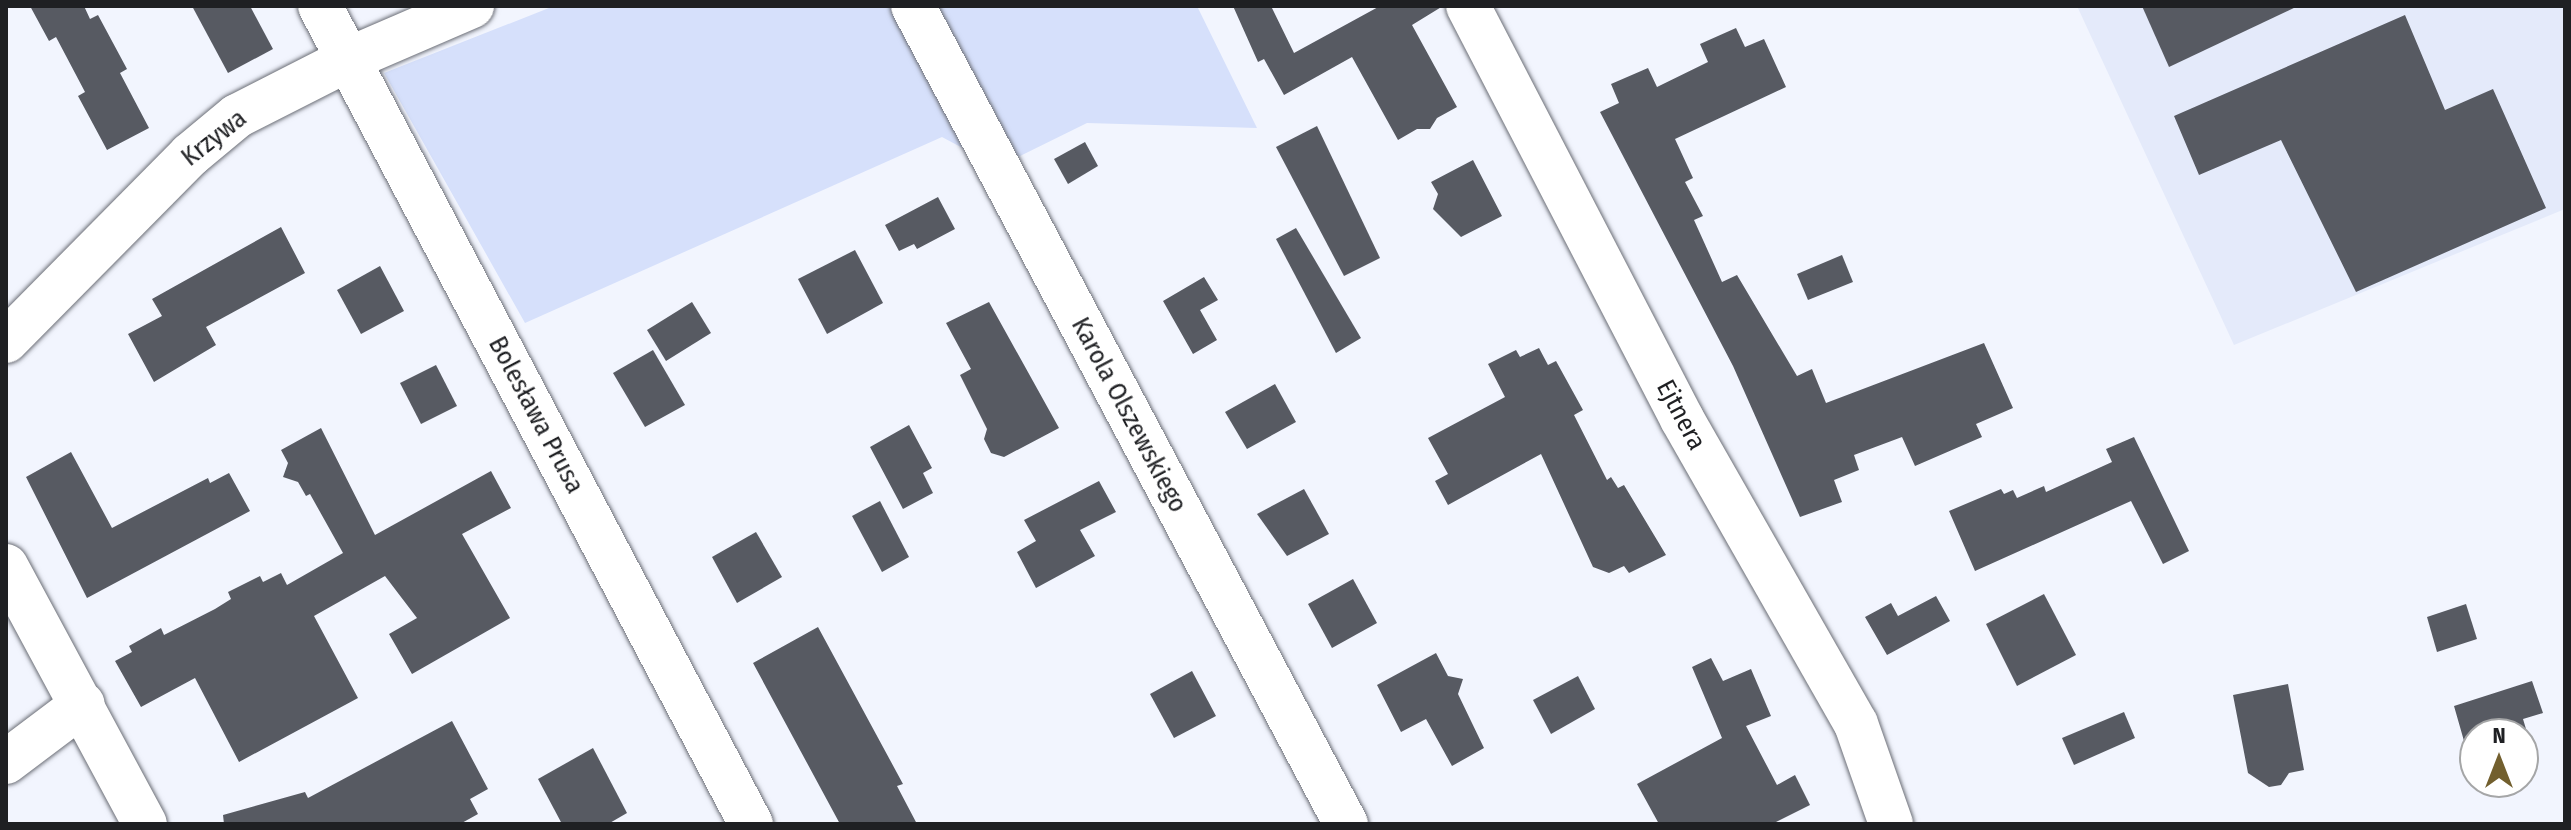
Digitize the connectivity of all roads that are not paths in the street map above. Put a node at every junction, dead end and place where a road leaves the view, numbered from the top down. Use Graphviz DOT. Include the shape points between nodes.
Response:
graph roads {
  1 [pos="320,6"];
  2 [pos="472,6"];
  3 [pos="913,6"];
  4 [pos="1468,6"];
  5 [pos="349,59"];
  6 [pos="6,341"];
  7 [pos="6,566"];
  8 [pos="83,704"];
  9 [pos="6,762"];
  10 [pos="145,824"];
  11 [pos="751,824"];
  12 [pos="1346,824"];
  13 [pos="1891,824"];
  1 -- 5 [label="street, Bolesława Prusa"];
  2 -- 5 [label="street, Krzywa"];
  3 -- 12 [label="street, Karola Olszewskiego"];
  4 -- 13 [label="street, Ejtnera" via="1682,419 1856,724"];
  5 -- 6 [label="street, Krzywa" via="226,125"];
  5 -- 11 [label="street, Bolesława Prusa"];
  7 -- 8 [label="street"];
  8 -- 9 [label="street"];
  8 -- 10 [label="street"];
}
